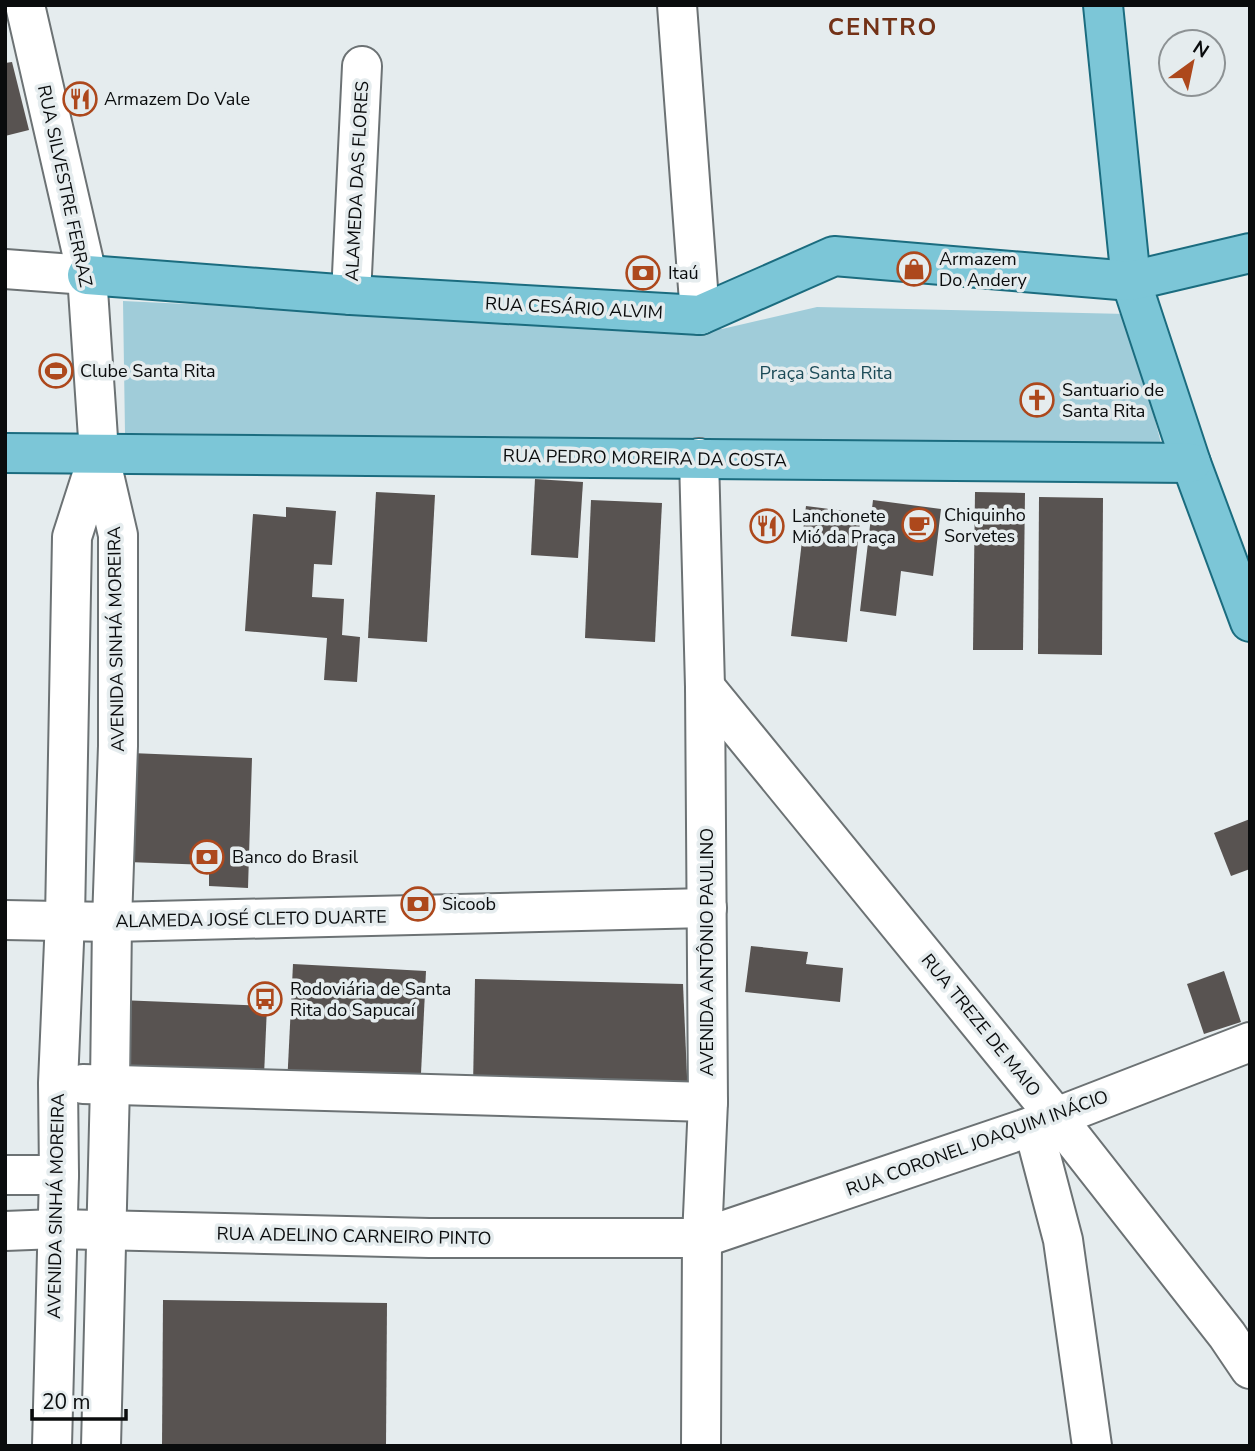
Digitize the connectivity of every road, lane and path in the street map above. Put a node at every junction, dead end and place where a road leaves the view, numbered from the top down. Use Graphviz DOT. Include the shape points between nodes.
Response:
graph roads {
  1 [pos="24,5"];
  2 [pos="677,5"];
  3 [pos="1103,5"];
  4 [pos="362,66"];
  5 [pos="1250,253"];
  6 [pos="5,269"];
  7 [pos="87,275"];
  8 [pos="1131,281"];
  9 [pos="351,295"];
  10 [pos="700,315"];
  11 [pos="5,453"];
  12 [pos="99,453"];
  13 [pos="699,458"];
  14 [pos="1191,463"];
  15 [pos="1250,622"];
  16 [pos="705,687"];
  17 [pos="707,908"];
  18 [pos="65,919"];
  19 [pos="5,920"];
  20 [pos="111,922"];
  21 [pos="1250,1042"];
  22 [pos="58,1083"];
  23 [pos="110,1085"];
  24 [pos="708,1102"];
  25 [pos="1045,1121"];
  26 [pos="5,1175"];
  27 [pos="59,1175"];
  28 [pos="56,1229"];
  29 [pos="5,1231"];
  30 [pos="106,1231"];
  31 [pos="702,1238"];
  32 [pos="1250,1369"];
  33 [pos="52,1446"];
  34 [pos="101,1446"];
  35 [pos="701,1446"];
  36 [pos="1093,1446"];
  1 -- 7 [label="street, RUA SILVESTRE FERRAZ"];
  2 -- 10 [label="street"];
  3 -- 8 [label="main road"];
  4 -- 9 [label="street, ALAMEDA DAS FLORES"];
  5 -- 8 [label="main road, RUA CESÁRIO ALVIM"];
  6 -- 7 [label="street, RUA CESÁRIO ALVIM"];
  7 -- 9 [label="main road, RUA CESÁRIO ALVIM"];
  7 -- 12 [label="street, RUA SILVESTRE FERRAZ"];
  8 -- 10 [label="main road, RUA CESÁRIO ALVIM" via="834,256"];
  8 -- 14 [label="main road"];
  9 -- 10 [label="main road, RUA CESÁRIO ALVIM"];
  11 -- 12 [label="main road, RUA PEDRO MOREIRA DA COSTA"];
  12 -- 13 [label="main road, RUA PEDRO MOREIRA DA COSTA"];
  12 -- 18 [label="street, AVENIDA SINHÁ MOREIRA" via="72,537"];
  12 -- 20 [label="street, AVENIDA SINHÁ MOREIRA" via="118,535 118,747"];
  13 -- 14 [label="main road, RUA PEDRO MOREIRA DA COSTA"];
  13 -- 16 [label="street, AVENIDA ANTÔNIO PAULINO"];
  14 -- 15 [label="main road"];
  16 -- 17 [label="street, AVENIDA ANTÔNIO PAULINO"];
  16 -- 25 [label="street, RUA TREZE DE MAIO"];
  17 -- 20 [label="street, ALAMEDA JOSÉ CLETO DUARTE"];
  17 -- 24 [label="street, AVENIDA ANTÔNIO PAULINO"];
  18 -- 19 [label="street, ALAMEDA JOSÉ CLETO DUARTE"];
  18 -- 20 [label="street, ALAMEDA JOSÉ CLETO DUARTE"];
  18 -- 22 [label="street, AVENIDA SINHÁ MOREIRA"];
  20 -- 23 [label="street, AVENIDA SINHÁ MOREIRA"];
  21 -- 25 [label="street, RUA CORONEL JOAQUIM INÁCIO"];
  22 -- 23 [label="street"];
  22 -- 27 [label="street, AVENIDA SINHÁ MOREIRA"];
  23 -- 24 [label="street"];
  23 -- 30 [label="street, AVENIDA SINHÁ MOREIRA"];
  24 -- 31 [label="street, AVENIDA ANTÔNIO PAULINO"];
  25 -- 31 [label="street, RUA CORONEL JOAQUIM INÁCIO"];
  25 -- 32 [label="street, RUA TREZE DE MAIO" via="1227,1335"];
  25 -- 36 [label="street"];
  26 -- 27 [label="street"];
  27 -- 28 [label="street, AVENIDA SINHÁ MOREIRA"];
  28 -- 29 [label="street, RUA ADELINO CARNEIRO PINTO"];
  28 -- 30 [label="street, RUA ADELINO CARNEIRO PINTO"];
  28 -- 33 [label="street, AVENIDA SINHÁ MOREIRA"];
  30 -- 31 [label="street, RUA ADELINO CARNEIRO PINTO"];
  30 -- 34 [label="street, AVENIDA SINHÁ MOREIRA"];
  31 -- 35 [label="street, AVENIDA ANTÔNIO PAULINO"];
}
